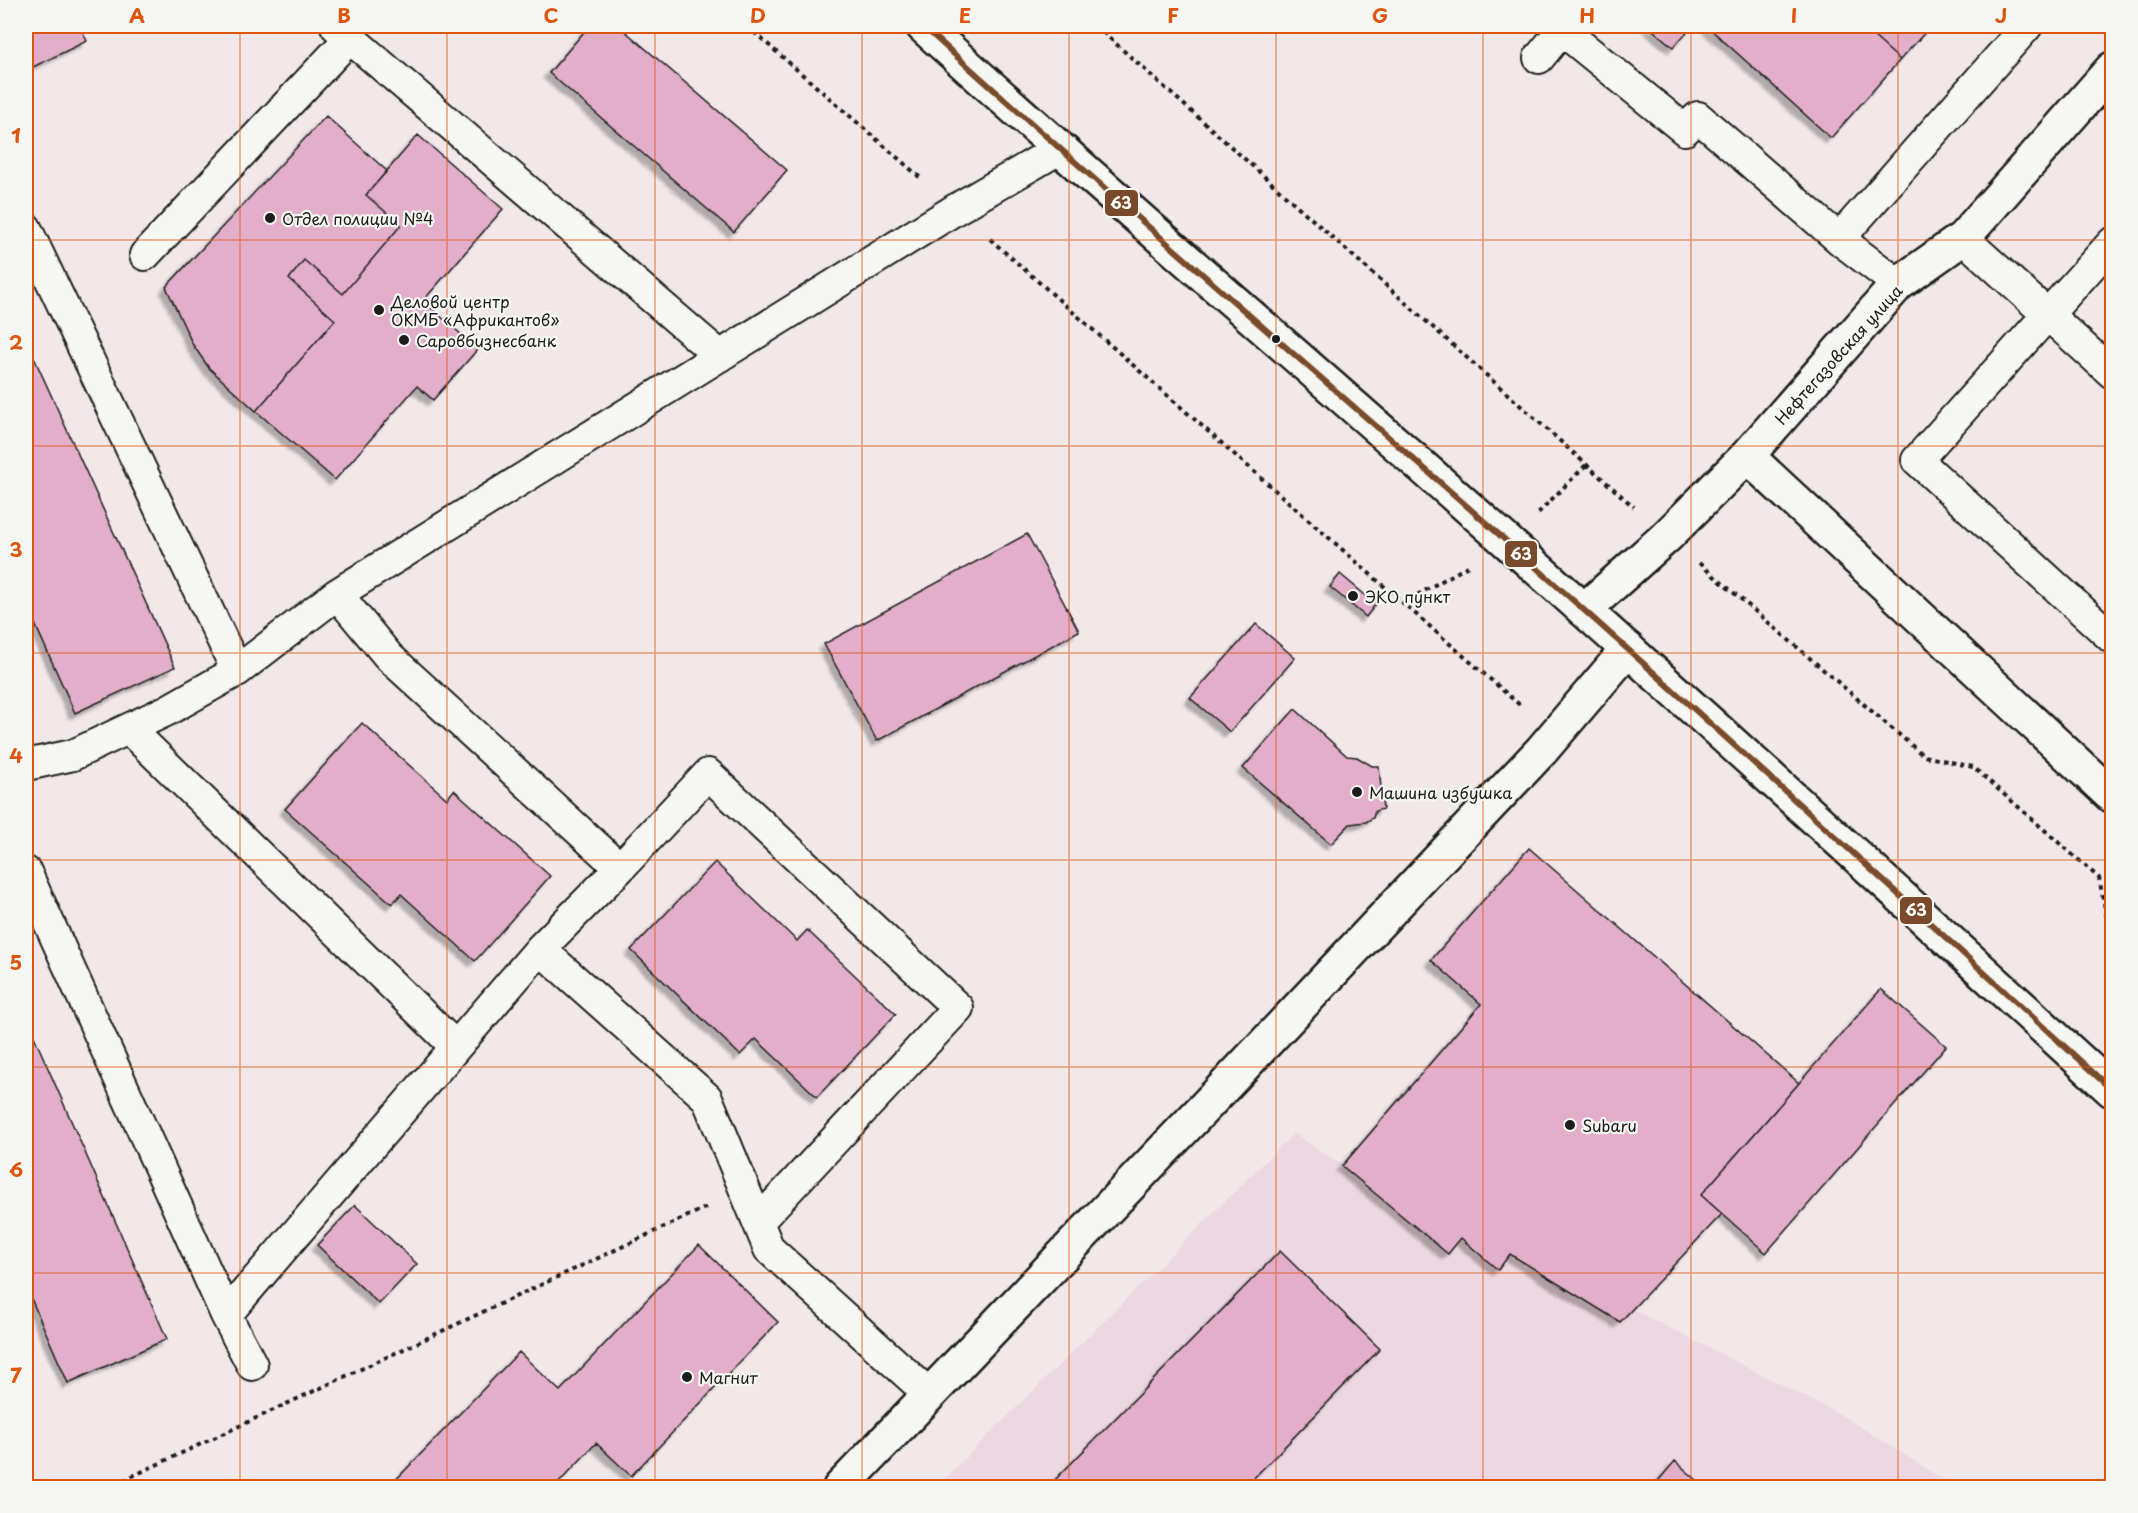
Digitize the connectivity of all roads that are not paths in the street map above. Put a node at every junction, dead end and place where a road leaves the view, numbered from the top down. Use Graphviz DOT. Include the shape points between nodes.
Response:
graph roads {
  1 [pos="923,26"];
  2 [pos="2027,26"];
  3 [pos="343,32"];
  4 [pos="1539,58"];
  5 [pos="2112,69"];
  6 [pos="1059,149"];
  7 [pos="26,228"];
  8 [pos="1962,238"];
  9 [pos="1839,239"];
  10 [pos="2112,243"];
  11 [pos="145,255"];
  12 [pos="1898,284"];
  13 [pos="2048,315"];
  14 [pos="720,356"];
  15 [pos="2112,373"];
  16 [pos="1748,456"];
  17 [pos="337,594"];
  18 [pos="1584,610"];
  19 [pos="2112,638"];
  20 [pos="1628,649"];
  21 [pos="237,671"];
  22 [pos="129,729"];
  23 [pos="26,765"];
  24 [pos="2112,796"];
  25 [pos="621,868"];
  26 [pos="26,872"];
  27 [pos="540,949"];
  28 [pos="456,1047"];
  29 [pos="2112,1090"];
  30 [pos="758,1222"];
  31 [pos="226,1315"];
  32 [pos="252,1365"];
  33 [pos="930,1394"];
  34 [pos="840,1488"];
  1 -- 6 [label="street"];
  2 -- 9 [label="lane"];
  3 -- 11 [label="lane"];
  3 -- 14 [label="lane"];
  4 -- 9 [label="lane" via="1562,30 1685,130 1698,117"];
  5 -- 8 [label="street, Нефтегазовская улица"];
  6 -- 14 [label="lane"];
  6 -- 18 [label="street"];
  7 -- 21 [label="lane"];
  8 -- 12 [label="street, Нефтегазовская улица"];
  8 -- 13 [label="lane"];
  9 -- 12 [label="lane"];
  10 -- 13 [label="lane"];
  12 -- 16 [label="street, Нефтегазовская улица"];
  13 -- 15 [label="lane"];
  13 -- 19 [label="lane" via="1917,460"];
  14 -- 17 [label="lane"];
  16 -- 18 [label="street, Нефтегазовская улица"];
  16 -- 24 [label="street"];
  17 -- 21 [label="lane"];
  17 -- 25 [label="lane" via="389,657"];
  18 -- 20 [label="street"];
  20 -- 29 [label="street"];
  20 -- 33 [label="street" via="1555,735"];
  21 -- 22 [label="lane"];
  22 -- 23 [label="lane" via="73,755"];
  22 -- 28 [label="lane"];
  25 -- 27 [label="lane"];
  25 -- 30 [label="lane" via="708,774 958,1008"];
  26 -- 31 [label="lane"];
  27 -- 28 [label="lane"];
  27 -- 30 [label="lane" via="706,1098"];
  28 -- 31 [label="lane"];
  30 -- 33 [label="lane" via="769,1249"];
  31 -- 32 [label="lane"];
  33 -- 34 [label="street"];
}
